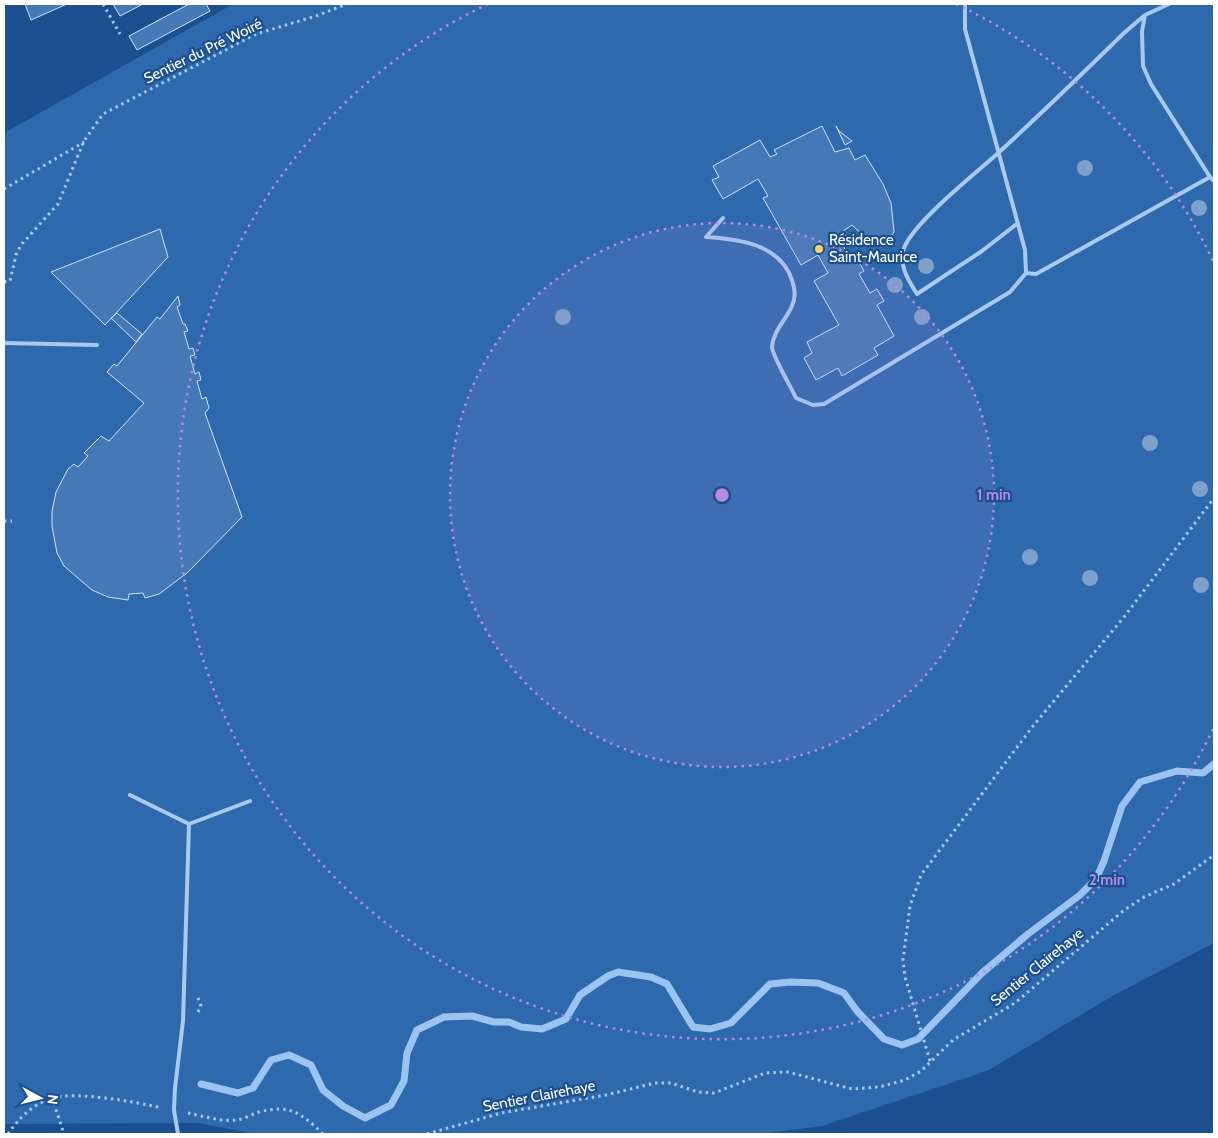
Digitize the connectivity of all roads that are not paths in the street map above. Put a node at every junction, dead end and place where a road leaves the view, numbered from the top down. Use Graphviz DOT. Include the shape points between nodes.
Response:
graph roads {
  1 [pos="965,4"];
  2 [pos="1169,4"];
  3 [pos="1146,15"];
  4 [pos="998,153"];
  5 [pos="1210,178"];
  6 [pos="1214,181"];
  7 [pos="723,218"];
  8 [pos="1018,222"];
  9 [pos="1026,273"];
  10 [pos="4,343"];
  11 [pos="98,345"];
  12 [pos="130,795"];
  13 [pos="250,801"];
  14 [pos="188,824"];
  15 [pos="178,1134"];
  1 -- 4 [label="lane" via="964,29"];
  2 -- 3 [label="lane"];
  3 -- 4 [label="lane"];
  3 -- 5 [label="lane" via="1142,31 1143,66"];
  4 -- 8 [label="lane"];
  4 -- 8 [label="lane" via="925,219 904,248 902,265 917,294 982,251"];
  5 -- 6 [label="lane"];
  5 -- 9 [label="lane" via="1036,274"];
  7 -- 9 [label="lane" via="706,237 738,240 761,247 777,257 789,271 795,292 792,306 775,334 772,348 796,398 813,405 824,404 1010,292"];
  8 -- 9 [label="lane" via="1026,250"];
  10 -- 11 [label="lane"];
  12 -- 14 [label="lane"];
  13 -- 14 [label="lane"];
  14 -- 15 [label="lane" via="183,1021 174,1110"];
}
